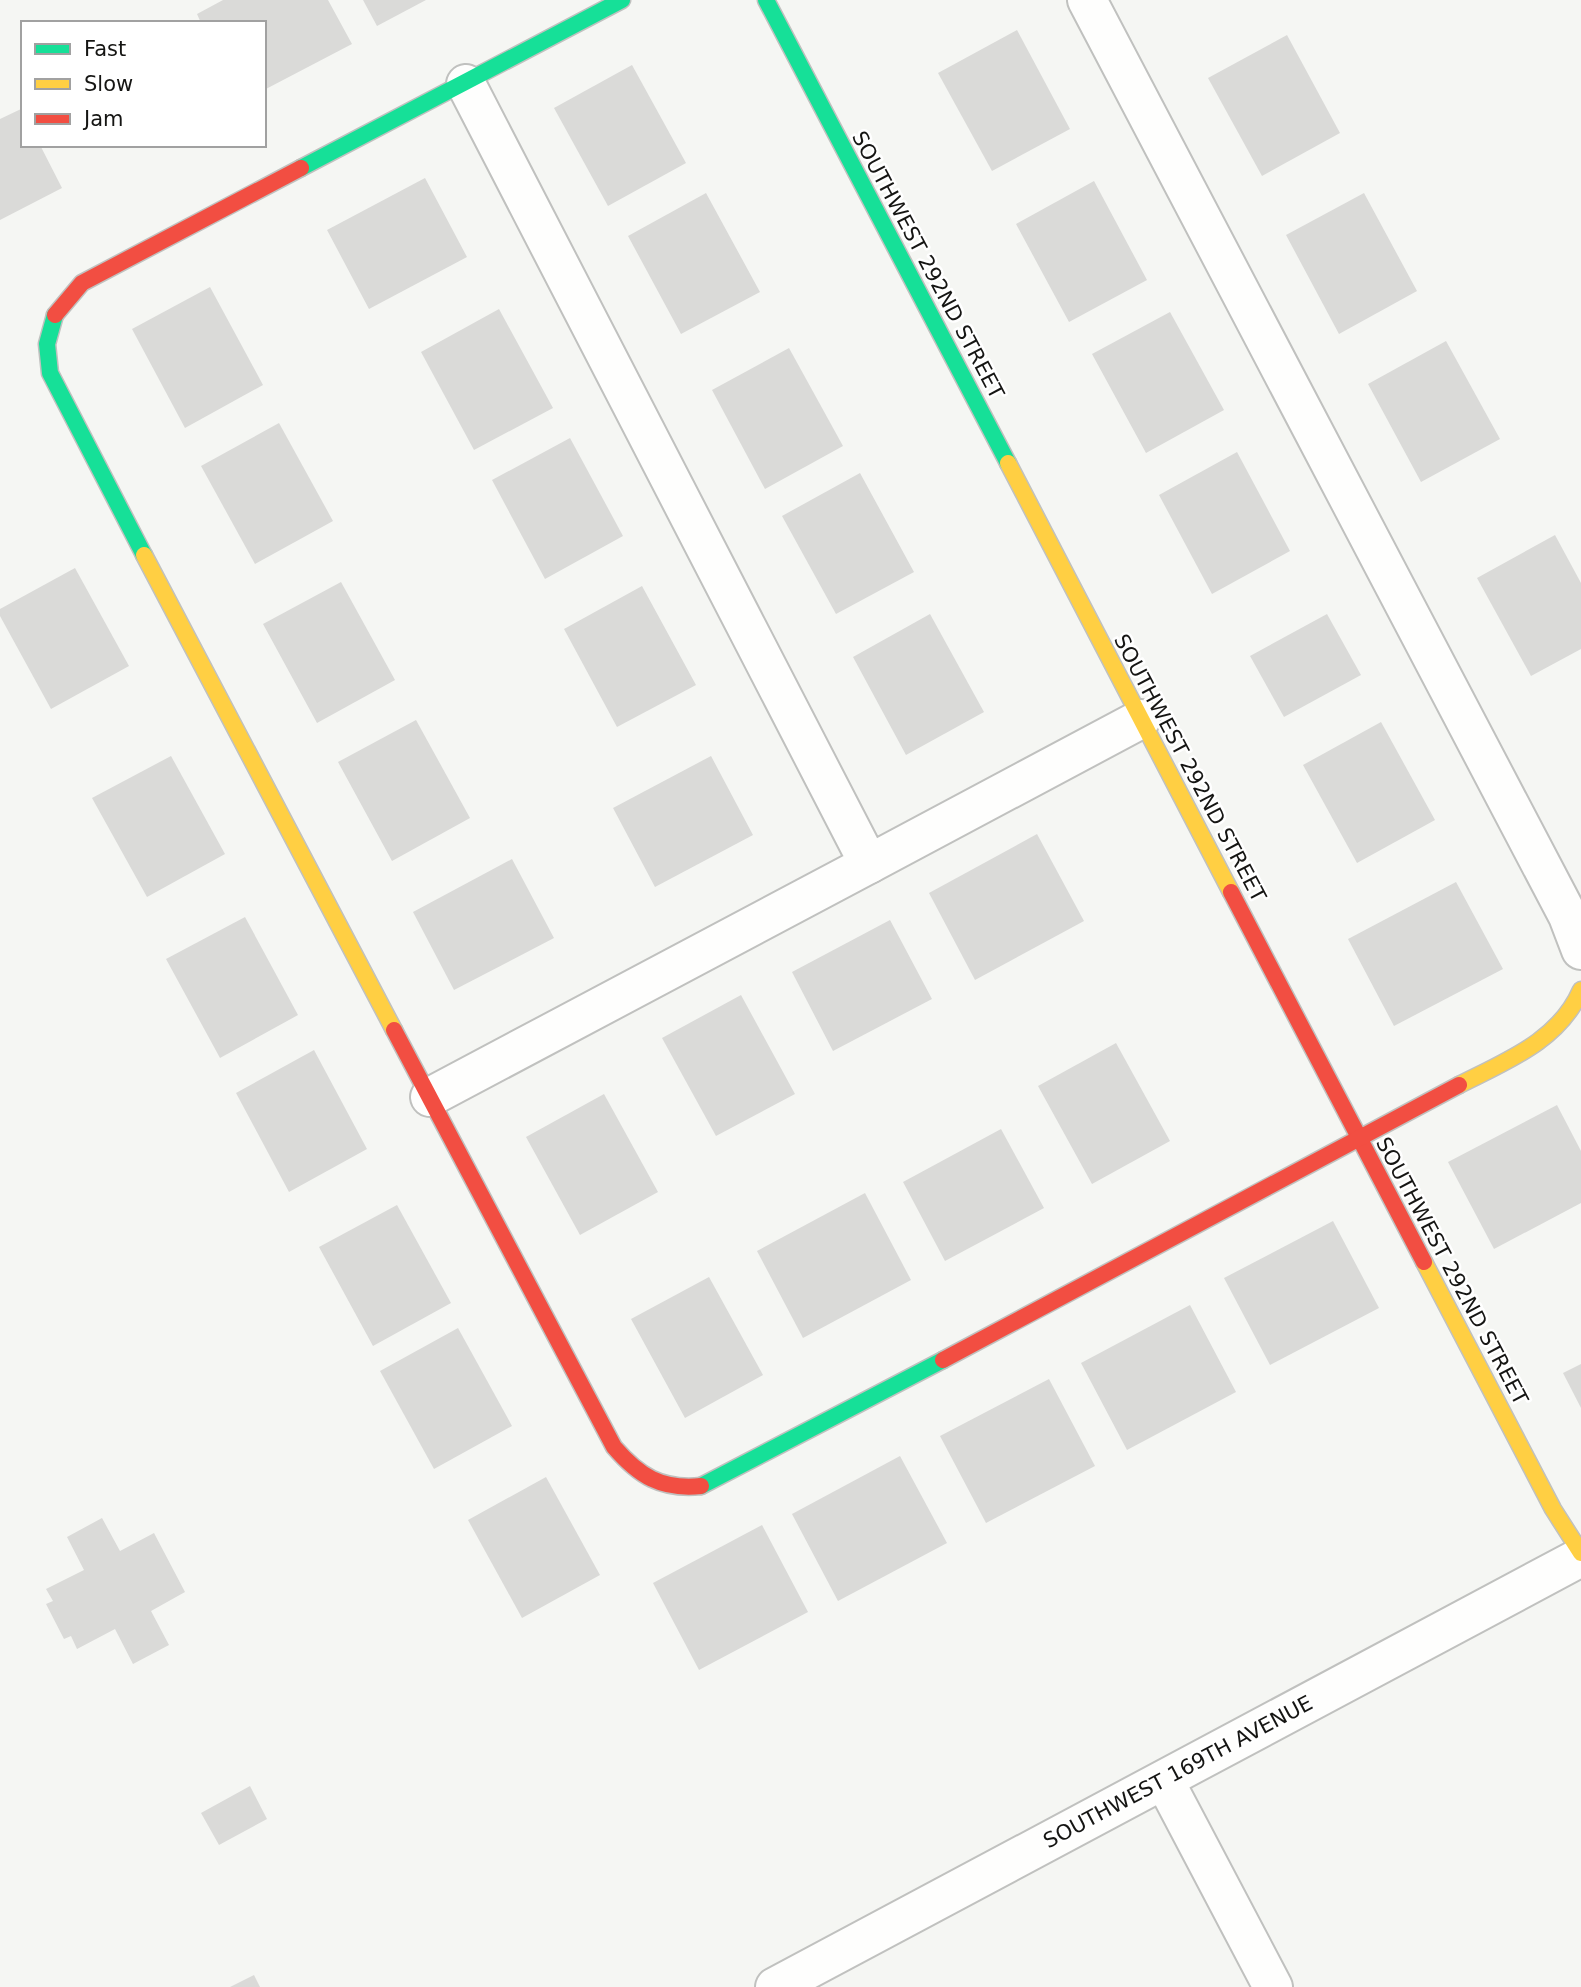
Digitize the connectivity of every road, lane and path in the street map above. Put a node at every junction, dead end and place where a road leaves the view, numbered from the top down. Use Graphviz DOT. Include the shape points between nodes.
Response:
graph roads {
  1 [pos="622,0"];
  2 [pos="766,0"];
  3 [pos="1087,0"];
  4 [pos="466,84"];
  5 [pos="1141,719"];
  6 [pos="869,864"];
  7 [pos="1581,950"];
  8 [pos="1581,990"];
  9 [pos="430,1097"];
  10 [pos="1360,1139"];
  11 [pos="1581,1555"];
  12 [pos="1164,1780"];
  13 [pos="775,1987"];
  14 [pos="1273,1987"];
  1 -- 4 [label="street"];
  2 -- 5 [label="street, SOUTHWEST 292ND STREET"];
  3 -- 7 [label="street" via="1561,903"];
  4 -- 6 [label="street"];
  4 -- 9 [label="street" via="82,283 50,322 45,356 56,388"];
  5 -- 6 [label="street"];
  5 -- 10 [label="street, SOUTHWEST 292ND STREET"];
  6 -- 9 [label="street"];
  8 -- 10 [label="street" via="1573,1011 1555,1031"];
  9 -- 10 [label="street" via="614,1447 633,1471 657,1484 680,1489 707,1485"];
  10 -- 11 [label="street, SOUTHWEST 292ND STREET"];
  11 -- 12 [label="street, SOUTHWEST 169TH AVENUE"];
  12 -- 13 [label="street, SOUTHWEST 169TH AVENUE"];
  12 -- 14 [label="street"];
}
